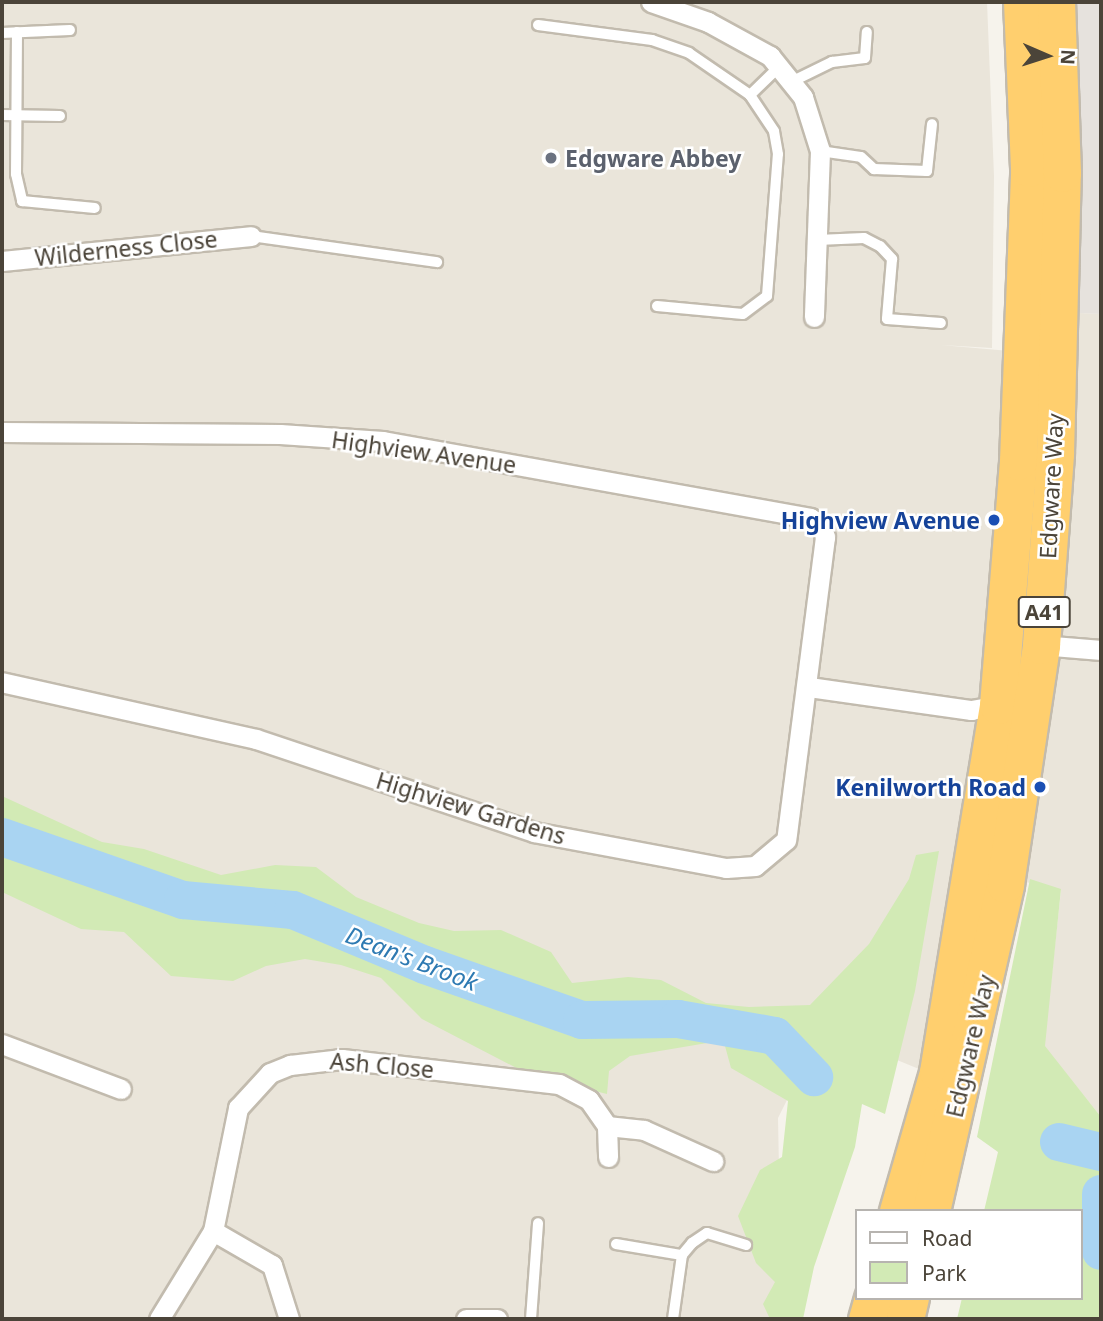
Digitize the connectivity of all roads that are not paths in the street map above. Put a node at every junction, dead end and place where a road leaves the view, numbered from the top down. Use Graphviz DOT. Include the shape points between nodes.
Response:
graph roads {
  1 [pos="651,2"];
  2 [pos="1022,2"];
  3 [pos="1056,2"];
  4 [pos="538,26"];
  5 [pos="71,30"];
  6 [pos="17,32"];
  7 [pos="867,32"];
  8 [pos="2,33"];
  9 [pos="779,67"];
  10 [pos="791,82"];
  11 [pos="750,95"];
  12 [pos="2,115"];
  13 [pos="14,115"];
  14 [pos="60,116"];
  15 [pos="932,124"];
  16 [pos="820,151"];
  17 [pos="95,208"];
  18 [pos="251,236"];
  19 [pos="817,240"];
  20 [pos="2,261"];
  21 [pos="437,262"];
  22 [pos="657,306"];
  23 [pos="814,317"];
  24 [pos="941,323"];
  25 [pos="2,432"];
  26 [pos="1041,645"];
  27 [pos="1101,650"];
  28 [pos="2,682"];
  29 [pos="810,687"];
  30 [pos="998,705"];
  31 [pos="2,1044"];
  32 [pos="121,1089"];
  33 [pos="607,1126"];
  34 [pos="608,1157"];
  35 [pos="713,1161"];
  36 [pos="899,1209"];
  37 [pos="931,1209"];
  38 [pos="538,1223"];
  39 [pos="213,1231"];
  40 [pos="616,1244"];
  41 [pos="746,1245"];
  42 [pos="682,1255"];
  43 [pos="872,1300"];
  44 [pos="910,1300"];
  45 [pos="159,1319"];
  46 [pos="289,1319"];
  47 [pos="466,1319"];
  48 [pos="497,1319"];
  49 [pos="531,1319"];
  50 [pos="673,1319"];
  51 [pos="867,1319"];
  52 [pos="905,1319"];
  1 -- 9 [label="street" via="708,22 770,56"];
  2 -- 30 [label="highway, Edgware Way / A41" via="1029,169 1018,461"];
  3 -- 26 [label="highway, Edgware Way / A41" via="1062,173 1055,453"];
  4 -- 11 [label="lane" via="652,40 689,52"];
  5 -- 6 [label="lane"];
  6 -- 8 [label="lane"];
  6 -- 13 [label="lane"];
  7 -- 10 [label="lane" via="865,58 832,62"];
  9 -- 10 [label="street"];
  9 -- 11 [label="lane"];
  10 -- 16 [label="street" via="803,97"];
  11 -- 22 [label="lane" via="774,131 779,164 767,296 743,314"];
  12 -- 13 [label="lane"];
  13 -- 14 [label="lane"];
  13 -- 17 [label="lane" via="23,201"];
  15 -- 16 [label="lane" via="927,171 874,169 862,157"];
  16 -- 19 [label="street"];
  18 -- 20 [label="street, Wilderness Close"];
  18 -- 21 [label="lane"];
  19 -- 23 [label="street"];
  19 -- 24 [label="lane" via="864,238 880,246 892,259 887,319"];
  25 -- 29 [label="street, Highview Avenue" via="280,434 383,441 810,519 821,524 825,537"];
  26 -- 27 [label="street"];
  26 -- 37 [label="highway, Edgware Way / A41" via="1005,884"];
  28 -- 29 [label="street, Highview Gardens" via="244,736 534,832 726,868 755,866 786,839"];
  29 -- 30 [label="street" via="971,710"];
  30 -- 36 [label="highway, Edgware Way / A41" via="938,1072"];
  31 -- 32 [label="street"];
  33 -- 34 [label="street"];
  33 -- 35 [label="street" via="644,1130"];
  33 -- 39 [label="street, Ash Close" via="589,1100 559,1084 342,1059 290,1065 270,1073 238,1108"];
  38 -- 49 [label="lane"];
  39 -- 45 [label="street, Ash Close"];
  39 -- 46 [label="street" via="272,1265"];
  40 -- 42 [label="lane"];
  41 -- 42 [label="lane" via="707,1233"];
  42 -- 50 [label="lane"];
  43 -- 51 [label="highway"];
  44 -- 52 [label="highway"];
  47 -- 48 [label="street"];
}
